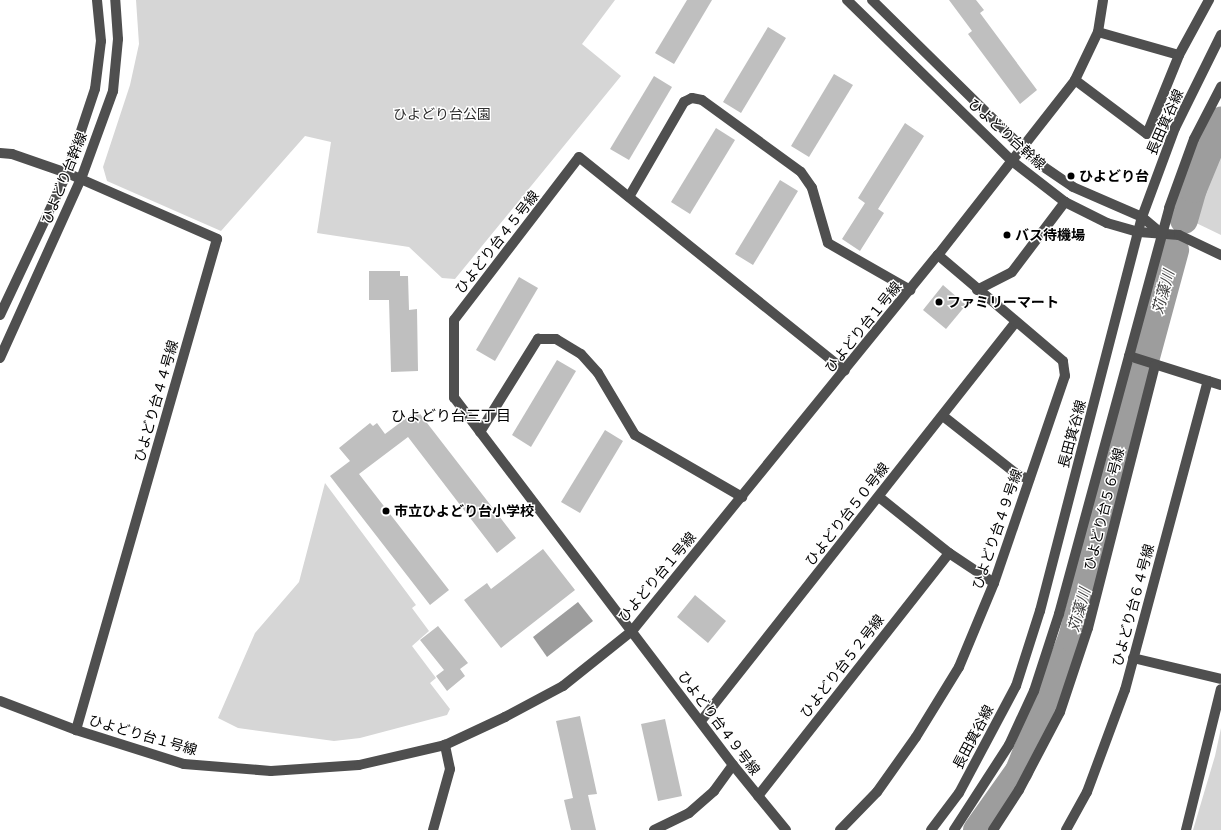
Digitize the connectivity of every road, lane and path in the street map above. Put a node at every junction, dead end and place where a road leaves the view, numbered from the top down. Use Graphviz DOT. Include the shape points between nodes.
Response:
graph roads {
  1 [pos="97,0"];
  2 [pos="115,0"];
  3 [pos="847,0"];
  4 [pos="872,0"];
  5 [pos="1103,0"];
  6 [pos="1209,0"];
  7 [pos="1098,32"];
  8 [pos="1221,35"];
  9 [pos="1179,54"];
  10 [pos="1075,80"];
  11 [pos="1221,87"];
  12 [pos="1022,148"];
  13 [pos="0,153"];
  14 [pos="1012,161"];
  15 [pos="67,172"];
  16 [pos="81,179"];
  17 [pos="629,197"];
  18 [pos="1065,202"];
  19 [pos="1142,217"];
  20 [pos="1139,232"];
  21 [pos="1162,234"];
  22 [pos="938,255"];
  23 [pos="1221,255"];
  24 [pos="910,290"];
  25 [pos="977,290"];
  26 [pos="0,315"];
  27 [pos="1015,323"];
  28 [pos="1129,356"];
  29 [pos="0,358"];
  30 [pos="1155,365"];
  31 [pos="846,371"];
  32 [pos="1208,381"];
  33 [pos="1221,385"];
  34 [pos="943,416"];
  35 [pos="480,432"];
  36 [pos="1029,479"];
  37 [pos="879,496"];
  38 [pos="742,497"];
  39 [pos="949,554"];
  40 [pos="994,583"];
  41 [pos="632,631"];
  42 [pos="1133,658"];
  43 [pos="1221,679"];
  44 [pos="1221,689"];
  45 [pos="0,701"];
  46 [pos="701,721"];
  47 [pos="76,730"];
  48 [pos="445,745"];
  49 [pos="733,765"];
  50 [pos="758,796"];
  51 [pos="433,830"];
  52 [pos="654,830"];
  53 [pos="786,830"];
  54 [pos="840,830"];
  55 [pos="931,830"];
  56 [pos="954,830"];
  57 [pos="993,830"];
  58 [pos="1066,830"];
  59 [pos="1186,830"];
  1 -- 15 [label="street, ひよどり台幹線" via="101,41 95,89"];
  2 -- 16 [label="street, ひよどり台幹線" via="118,39 113,91"];
  3 -- 14 [label="street, ひよどり台幹線"];
  4 -- 12 [label="street, ひよどり台幹線"];
  5 -- 7 [label="street, ひよどり台１号線"];
  6 -- 9 [label="street"];
  7 -- 9 [label="street"];
  7 -- 10 [label="street, ひよどり台１号線"];
  8 -- 19 [label="street, 長田箕谷線" via="1175,128"];
  9 -- 10 [label="street" via="1147,134"];
  10 -- 12 [label="street, ひよどり台１号線"];
  11 -- 21 [label="street" via="1194,139"];
  12 -- 14 [label="street, ひよどり台１号線"];
  12 -- 19 [label="street, ひよどり台幹線" via="1038,163 1073,187"];
  13 -- 15 [label="street, ひよどり台４４号線"];
  14 -- 18 [label="street, ひよどり台幹線"];
  14 -- 22 [label="street, ひよどり台１号線"];
  15 -- 16 [label="street, ひよどり台４４号線"];
  15 -- 26 [label="street, ひよどり台幹線"];
  16 -- 29 [label="street, ひよどり台幹線"];
  16 -- 47 [label="street, ひよどり台４４号線" via="218,238"];
  17 -- 24 [label="street" via="684,102 692,98 702,100 801,172 812,188 828,243"];
  17 -- 31 [label="street, ひよどり台４５号線"];
  17 -- 35 [label="street, ひよどり台４５号線" via="579,157 454,320 454,398"];
  18 -- 20 [label="street, ひよどり台幹線" via="1107,223"];
  18 -- 25 [label="street" via="1012,272"];
  19 -- 20 [label="street, 長田箕谷線"];
  19 -- 21 [label="street, ひよどり台幹線"];
  20 -- 21 [label="street, ひよどり台幹線"];
  20 -- 55 [label="street, 長田箕谷線" via="1040,611 1016,686 959,793"];
  21 -- 23 [label="street" via="1189,238"];
  21 -- 28 [label="street"];
  22 -- 24 [label="street, ひよどり台１号線"];
  22 -- 25 [label="street, ひよどり台４９号線"];
  24 -- 31 [label="street, ひよどり台１号線"];
  25 -- 27 [label="street, ひよどり台４９号線"];
  27 -- 34 [label="street, ひよどり台５０号線"];
  27 -- 36 [label="street, ひよどり台４９号線" via="1063,361 1065,376"];
  28 -- 30 [label="street"];
  28 -- 56 [label="street" via="1058,614 1034,691 1009,745"];
  30 -- 32 [label="street"];
  30 -- 57 [label="street, ひよどり台５６号線" via="1088,628 1060,712 1019,790"];
  31 -- 38 [label="street, ひよどり台１号線"];
  32 -- 33 [label="street"];
  32 -- 42 [label="street, ひよどり台６４号線"];
  34 -- 36 [label="street" via="1018,475"];
  34 -- 37 [label="street, ひよどり台５０号線"];
  35 -- 38 [label="street" via="538,339 556,339 581,354 598,373 635,435"];
  35 -- 41 [label="street, ひよどり台４５号線"];
  36 -- 40 [label="street, ひよどり台４９号線"];
  37 -- 39 [label="street"];
  37 -- 46 [label="street, ひよどり台５０号線"];
  38 -- 41 [label="street, ひよどり台１号線"];
  39 -- 40 [label="street"];
  39 -- 50 [label="street, ひよどり台５２号線"];
  40 -- 54 [label="street, ひよどり台４９号線" via="959,667 916,737 877,792"];
  41 -- 46 [label="street, ひよどり台４９号線"];
  41 -- 48 [label="street, ひよどり台１号線" via="563,686"];
  42 -- 43 [label="street"];
  42 -- 58 [label="street, ひよどり台６４号線" via="1104,750 1087,792"];
  44 -- 59 [label="street"];
  45 -- 47 [label="street, ひよどり台１号線"];
  46 -- 49 [label="street, ひよどり台４９号線"];
  47 -- 48 [label="street, ひよどり台１号線" via="184,764 271,771 359,765"];
  48 -- 51 [label="street" via="450,769"];
  49 -- 50 [label="street, ひよどり台４９号線"];
  49 -- 52 [label="street" via="714,791 689,814"];
  50 -- 53 [label="street, ひよどり台４９号線"];
}
